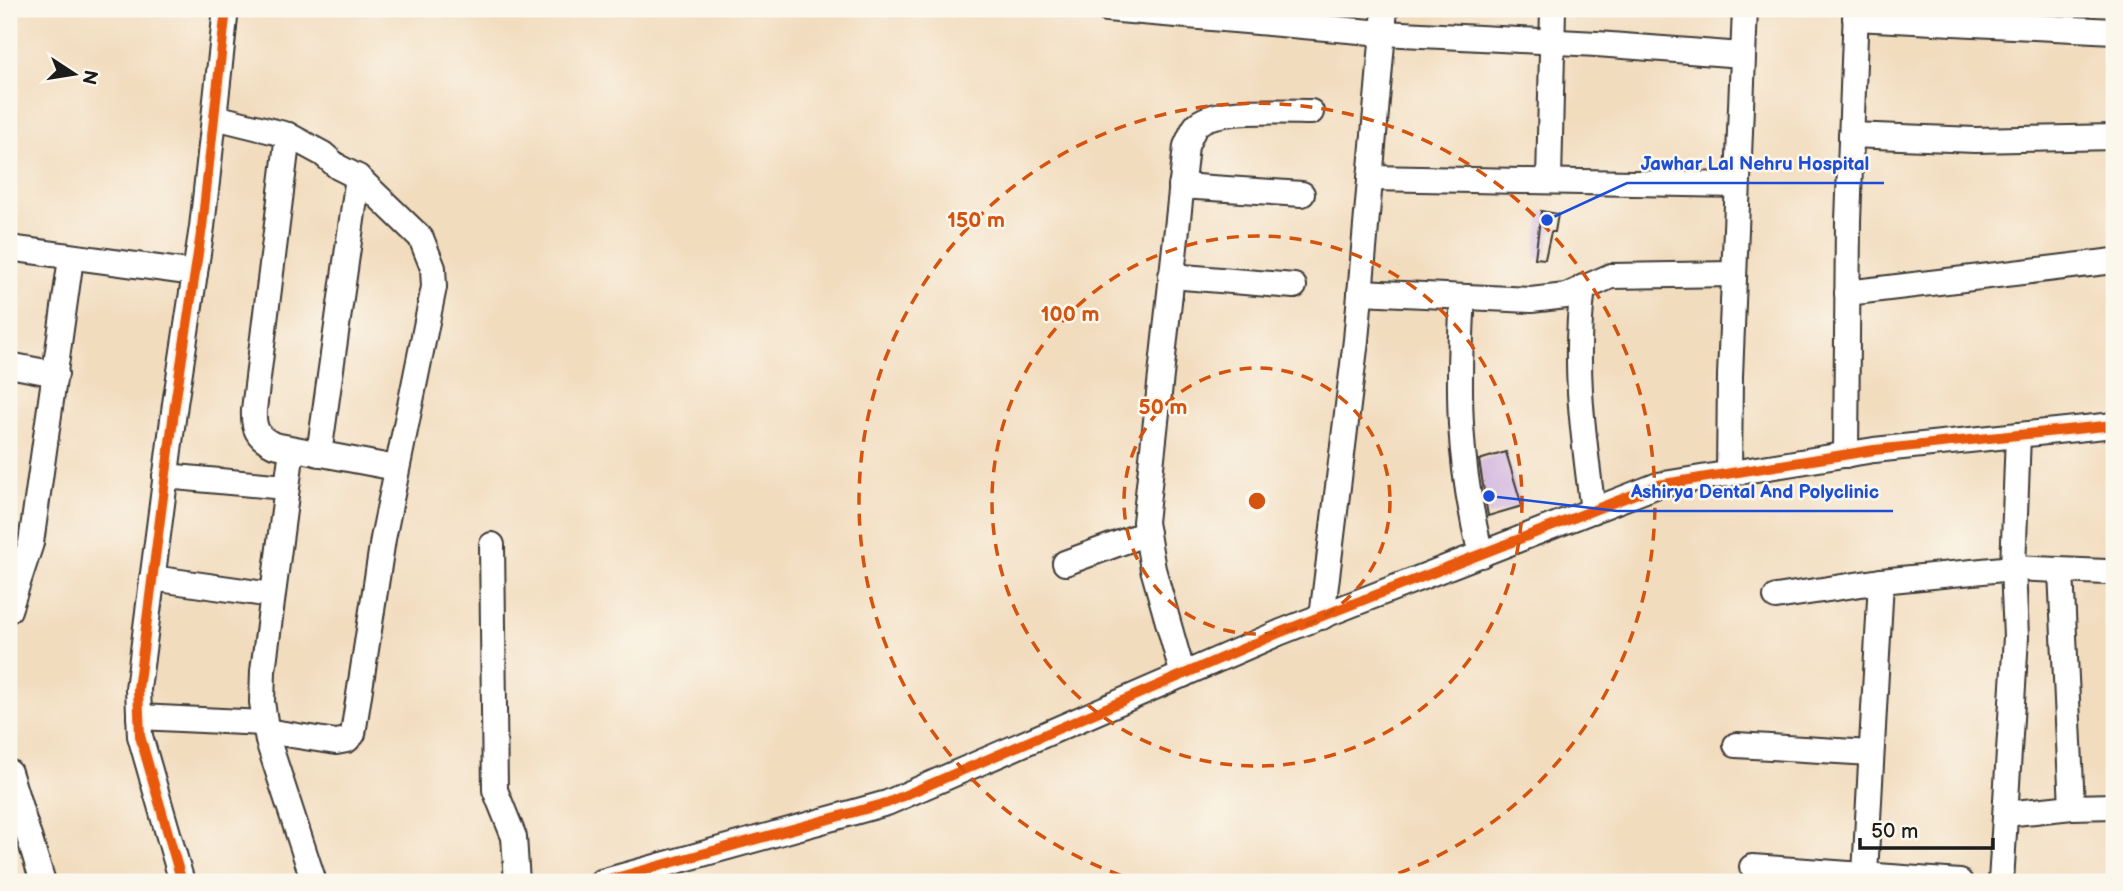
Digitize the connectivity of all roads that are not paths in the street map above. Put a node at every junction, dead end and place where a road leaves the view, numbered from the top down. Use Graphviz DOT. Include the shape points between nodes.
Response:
graph roads {
  1 [pos="226,9"];
  2 [pos="1107,9"];
  3 [pos="1553,9"];
  4 [pos="1745,9"];
  5 [pos="1856,13"];
  6 [pos="1384,21"];
  7 [pos="2114,31"];
  8 [pos="1552,43"];
  9 [pos="1742,55"];
  10 [pos="1311,112"];
  11 [pos="215,117"];
  12 [pos="288,135"];
  13 [pos="1851,135"];
  14 [pos="2114,136"];
  15 [pos="358,177"];
  16 [pos="1370,178"];
  17 [pos="1549,180"];
  18 [pos="1737,185"];
  19 [pos="1181,186"];
  20 [pos="1302,194"];
  21 [pos="9,248"];
  22 [pos="71,258"];
  23 [pos="2114,261"];
  24 [pos="195,273"];
  25 [pos="1733,274"];
  26 [pos="1171,276"];
  27 [pos="1294,286"];
  28 [pos="1583,287"];
  29 [pos="1360,292"];
  30 [pos="1847,293"];
  31 [pos="1463,297"];
  32 [pos="9,365"];
  33 [pos="56,374"];
  34 [pos="2114,425"];
  35 [pos="2018,435"];
  36 [pos="292,449"];
  37 [pos="318,454"];
  38 [pos="1846,455"];
  39 [pos="396,468"];
  40 [pos="1729,474"];
  41 [pos="165,476"];
  42 [pos="285,487"];
  43 [pos="1593,511"];
  44 [pos="1147,533"];
  45 [pos="20,540"];
  46 [pos="492,545"];
  47 [pos="1481,555"];
  48 [pos="1065,563"];
  49 [pos="2013,568"];
  50 [pos="2061,571"];
  51 [pos="2106,572"];
  52 [pos="152,578"];
  53 [pos="1881,581"];
  54 [pos="272,595"];
  55 [pos="1776,597"];
  56 [pos="9,610"];
  57 [pos="1322,617"];
  58 [pos="1183,675"];
  59 [pos="139,717"];
  60 [pos="265,727"];
  61 [pos="1736,746"];
  62 [pos="1871,753"];
  63 [pos="9,772"];
  64 [pos="2114,806"];
  65 [pos="2072,807"];
  66 [pos="2006,814"];
  67 [pos="1752,867"];
  68 [pos="1864,874"];
  69 [pos="43,882"];
  70 [pos="182,882"];
  71 [pos="314,882"];
  72 [pos="517,882"];
  73 [pos="601,882"];
  74 [pos="1960,882"];
  75 [pos="2001,882"];
  1 -- 11 [label="street"];
  2 -- 6 [label="street"];
  3 -- 8 [label="street"];
  4 -- 9 [label="street"];
  5 -- 7 [label="street"];
  5 -- 13 [label="street"];
  6 -- 8 [label="street"];
  6 -- 16 [label="street"];
  8 -- 9 [label="street"];
  8 -- 17 [label="street"];
  9 -- 18 [label="street"];
  10 -- 19 [label="street" via="1230,113 1197,124 1186,146"];
  11 -- 12 [label="street"];
  11 -- 24 [label="street"];
  12 -- 15 [label="street"];
  12 -- 36 [label="street" via="253,422 262,440"];
  13 -- 14 [label="street" via="1975,140"];
  13 -- 30 [label="street"];
  15 -- 37 [label="street"];
  15 -- 39 [label="street" via="421,238 433,268 434,287"];
  16 -- 17 [label="street"];
  16 -- 29 [label="street"];
  17 -- 18 [label="street"];
  18 -- 25 [label="street"];
  19 -- 20 [label="street"];
  19 -- 26 [label="street"];
  21 -- 22 [label="street"];
  22 -- 24 [label="street"];
  22 -- 33 [label="street"];
  23 -- 30 [label="street"];
  24 -- 41 [label="street"];
  25 -- 28 [label="street" via="1611,276"];
  25 -- 40 [label="street"];
  26 -- 27 [label="street"];
  26 -- 44 [label="street" via="1148,478"];
  28 -- 31 [label="street" via="1566,296 1531,300"];
  28 -- 43 [label="street" via="1577,376"];
  29 -- 31 [label="street"];
  29 -- 57 [label="street"];
  30 -- 38 [label="street"];
  31 -- 47 [label="street" via="1458,400 1461,453"];
  32 -- 33 [label="street"];
  33 -- 45 [label="street"];
  34 -- 35 [label="street"];
  35 -- 38 [label="street"];
  35 -- 49 [label="street"];
  36 -- 37 [label="street"];
  36 -- 42 [label="street"];
  37 -- 39 [label="street"];
  38 -- 40 [label="street"];
  39 -- 60 [label="street" via="353,734 336,741"];
  40 -- 43 [label="street" via="1658,485"];
  41 -- 42 [label="street"];
  41 -- 52 [label="street"];
  42 -- 54 [label="street"];
  43 -- 47 [label="street"];
  44 -- 48 [label="street"];
  44 -- 58 [label="street"];
  45 -- 56 [label="street"];
  46 -- 72 [label="street" via="494,780 514,837"];
  47 -- 57 [label="street"];
  49 -- 50 [label="street"];
  49 -- 53 [label="street"];
  49 -- 66 [label="street" via="2017,637"];
  50 -- 51 [label="street"];
  50 -- 65 [label="street"];
  52 -- 54 [label="street"];
  52 -- 59 [label="street" via="138,689"];
  53 -- 55 [label="street"];
  53 -- 62 [label="street"];
  54 -- 60 [label="street" via="263,671"];
  57 -- 58 [label="street"];
  58 -- 73 [label="street" via="887,803"];
  59 -- 60 [label="street"];
  59 -- 70 [label="street" via="147,765"];
  60 -- 71 [label="street"];
  61 -- 62 [label="street"];
  62 -- 68 [label="street"];
  63 -- 69 [label="street"];
  64 -- 65 [label="street"];
  65 -- 66 [label="street"];
  66 -- 75 [label="street"];
  67 -- 68 [label="street"];
  68 -- 74 [label="street"];
}
